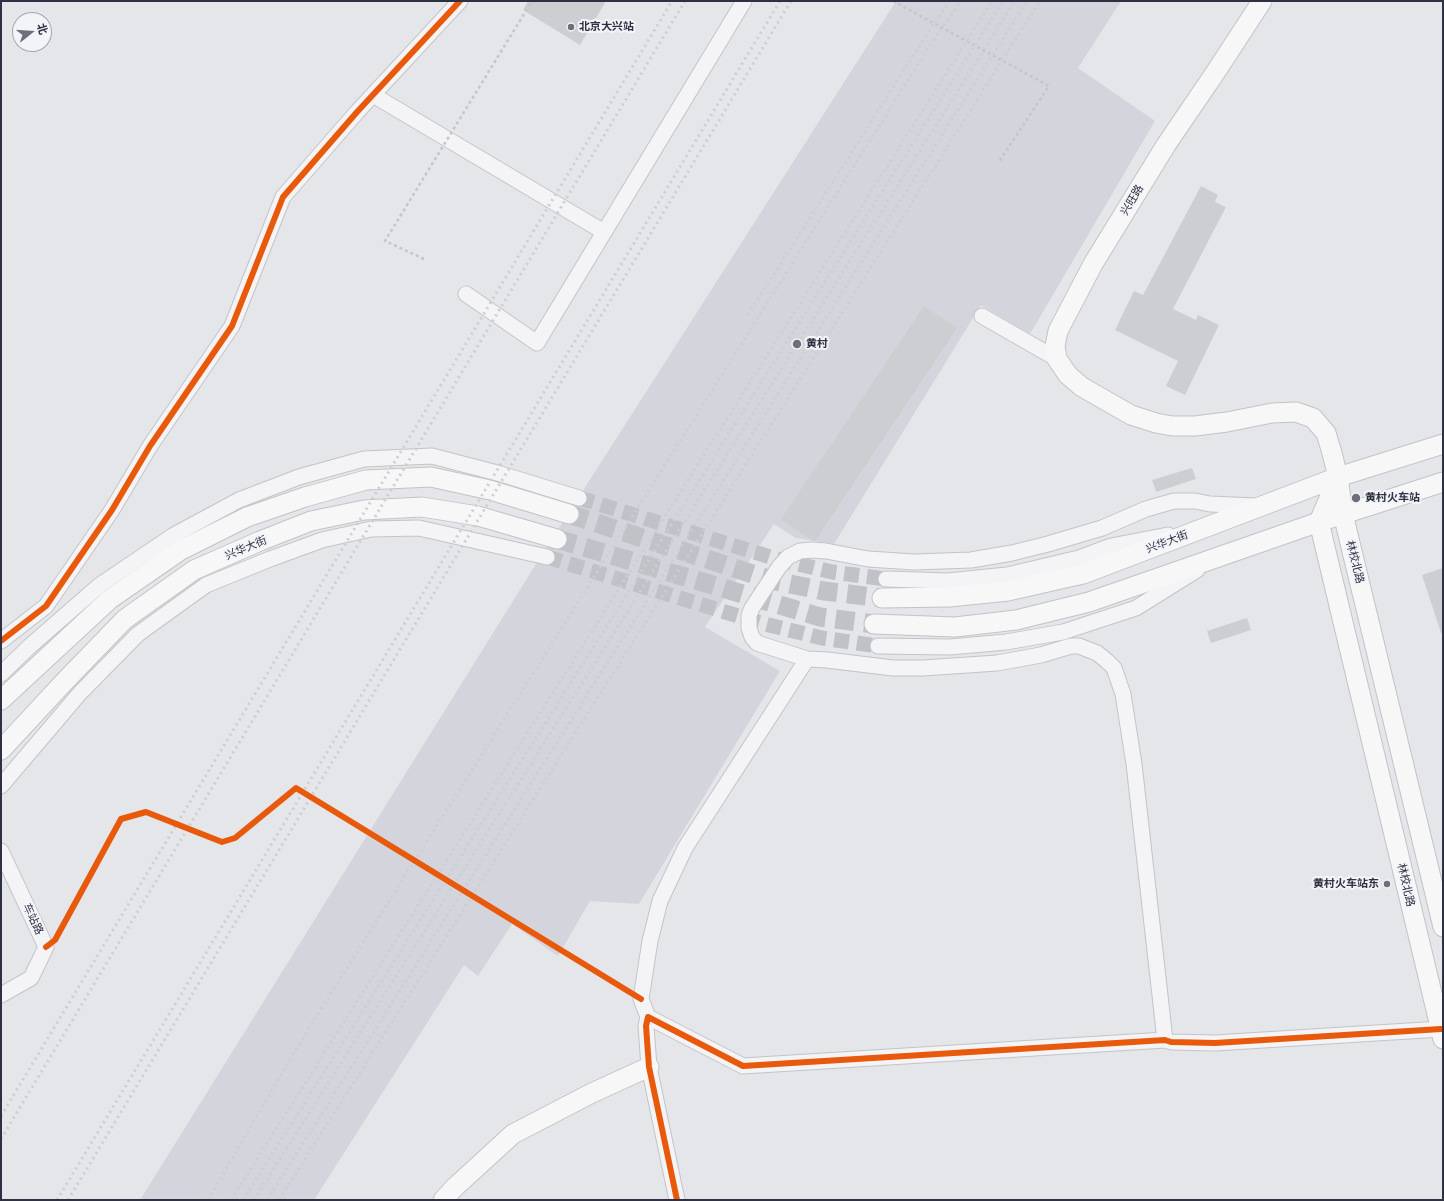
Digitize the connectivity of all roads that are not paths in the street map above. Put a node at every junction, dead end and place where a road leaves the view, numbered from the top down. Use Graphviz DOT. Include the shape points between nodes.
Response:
graph roads {
  1 [pos="460,1"];
  2 [pos="744,1"];
  3 [pos="1262,1"];
  4 [pos="373,94"];
  5 [pos="604,232"];
  6 [pos="466,294"];
  7 [pos="982,316"];
  8 [pos="1057,359"];
  9 [pos="1443,444"];
  10 [pos="1338,477"];
  11 [pos="1443,482"];
  12 [pos="574,506"];
  13 [pos="1258,507"];
  14 [pos="1343,514"];
  15 [pos="1319,522"];
  16 [pos="1203,528"];
  17 [pos="557,539"];
  18 [pos="547,557"];
  19 [pos="1216,558"];
  20 [pos="886,579"];
  21 [pos="882,598"];
  22 [pos="874,624"];
  23 [pos="1,641"];
  24 [pos="878,646"];
  25 [pos="807,659"];
  26 [pos="1,674"];
  27 [pos="1,700"];
  28 [pos="1,750"];
  29 [pos="1,786"];
  30 [pos="1,851"];
  31 [pos="1443,927"];
  32 [pos="1,995"];
  33 [pos="648,1017"];
  34 [pos="1442,1034"];
  35 [pos="1165,1040"];
  36 [pos="649,1067"];
  37 [pos="443,1200"];
  38 [pos="677,1200"];
  1 -- 4 [label="street"];
  2 -- 5 [label="street"];
  3 -- 8 [label="main road, 兴旺路" via="1166,145 1093,264 1058,331 1055,346"];
  4 -- 5 [label="street"];
  4 -- 23 [label="street" via="283,197 232,326 150,446 112,510 46,606"];
  5 -- 6 [label="street" via="537,343"];
  7 -- 8 [label="street"];
  8 -- 10 [label="main road, 林校北路" via="1068,375 1098,398 1131,415 1172,426 1227,422 1272,413 1296,412 1313,418 1326,433"];
  9 -- 10 [label="main road, 兴华大街"];
  10 -- 13 [label="main road, 兴华大街"];
  10 -- 14 [label="main road, 林校北路"];
  10 -- 15 [label="main road"];
  11 -- 14 [label="main road"];
  12 -- 26 [label="street" via="501,474 432,456 364,459 299,477 239,500 174,535 100,586"];
  12 -- 27 [label="main road" via="431,477 366,480 305,496 247,517 181,550 110,599"];
  13 -- 16 [label="main road, 兴华大街"];
  13 -- 25 [label="street" via="1174,501 1146,509 1102,528 1048,544 971,560 914,562 868,559 826,551 800,552 788,557 779,567 752,608 749,628 757,643"];
  14 -- 15 [label="main road"];
  14 -- 31 [label="main road, 林校北路"];
  15 -- 19 [label="main road"];
  15 -- 34 [label="main road, 林校北路"];
  16 -- 20 [label="street" via="1111,546 1079,558 1007,575 948,580"];
  16 -- 21 [label="main road, 兴华大街" via="1083,574 1008,591 950,598"];
  17 -- 28 [label="main road, 兴华大街" via="478,516 422,507 364,510 311,521 194,570 125,619"];
  18 -- 29 [label="street" via="419,528 371,529 322,540 206,585 138,634 80,693"];
  19 -- 22 [label="main road" via="1089,602 1016,620 955,627"];
  19 -- 24 [label="street" via="1136,608 1063,632 1006,642 950,647"];
  25 -- 33 [label="street" via="685,848 660,901 650,941 641,999"];
  25 -- 35 [label="street" via="893,668 923,668 997,663 1079,646 1098,653 1114,668 1123,694 1134,764"];
  30 -- 32 [label="street, 车站路" via="46,947 31,978"];
  33 -- 35 [label="street" via="744,1066"];
  33 -- 36 [label="street" via="646,1026"];
  34 -- 35 [label="street" via="1215,1043"];
  36 -- 37 [label="main road" via="513,1134"];
  36 -- 38 [label="street"];
}
